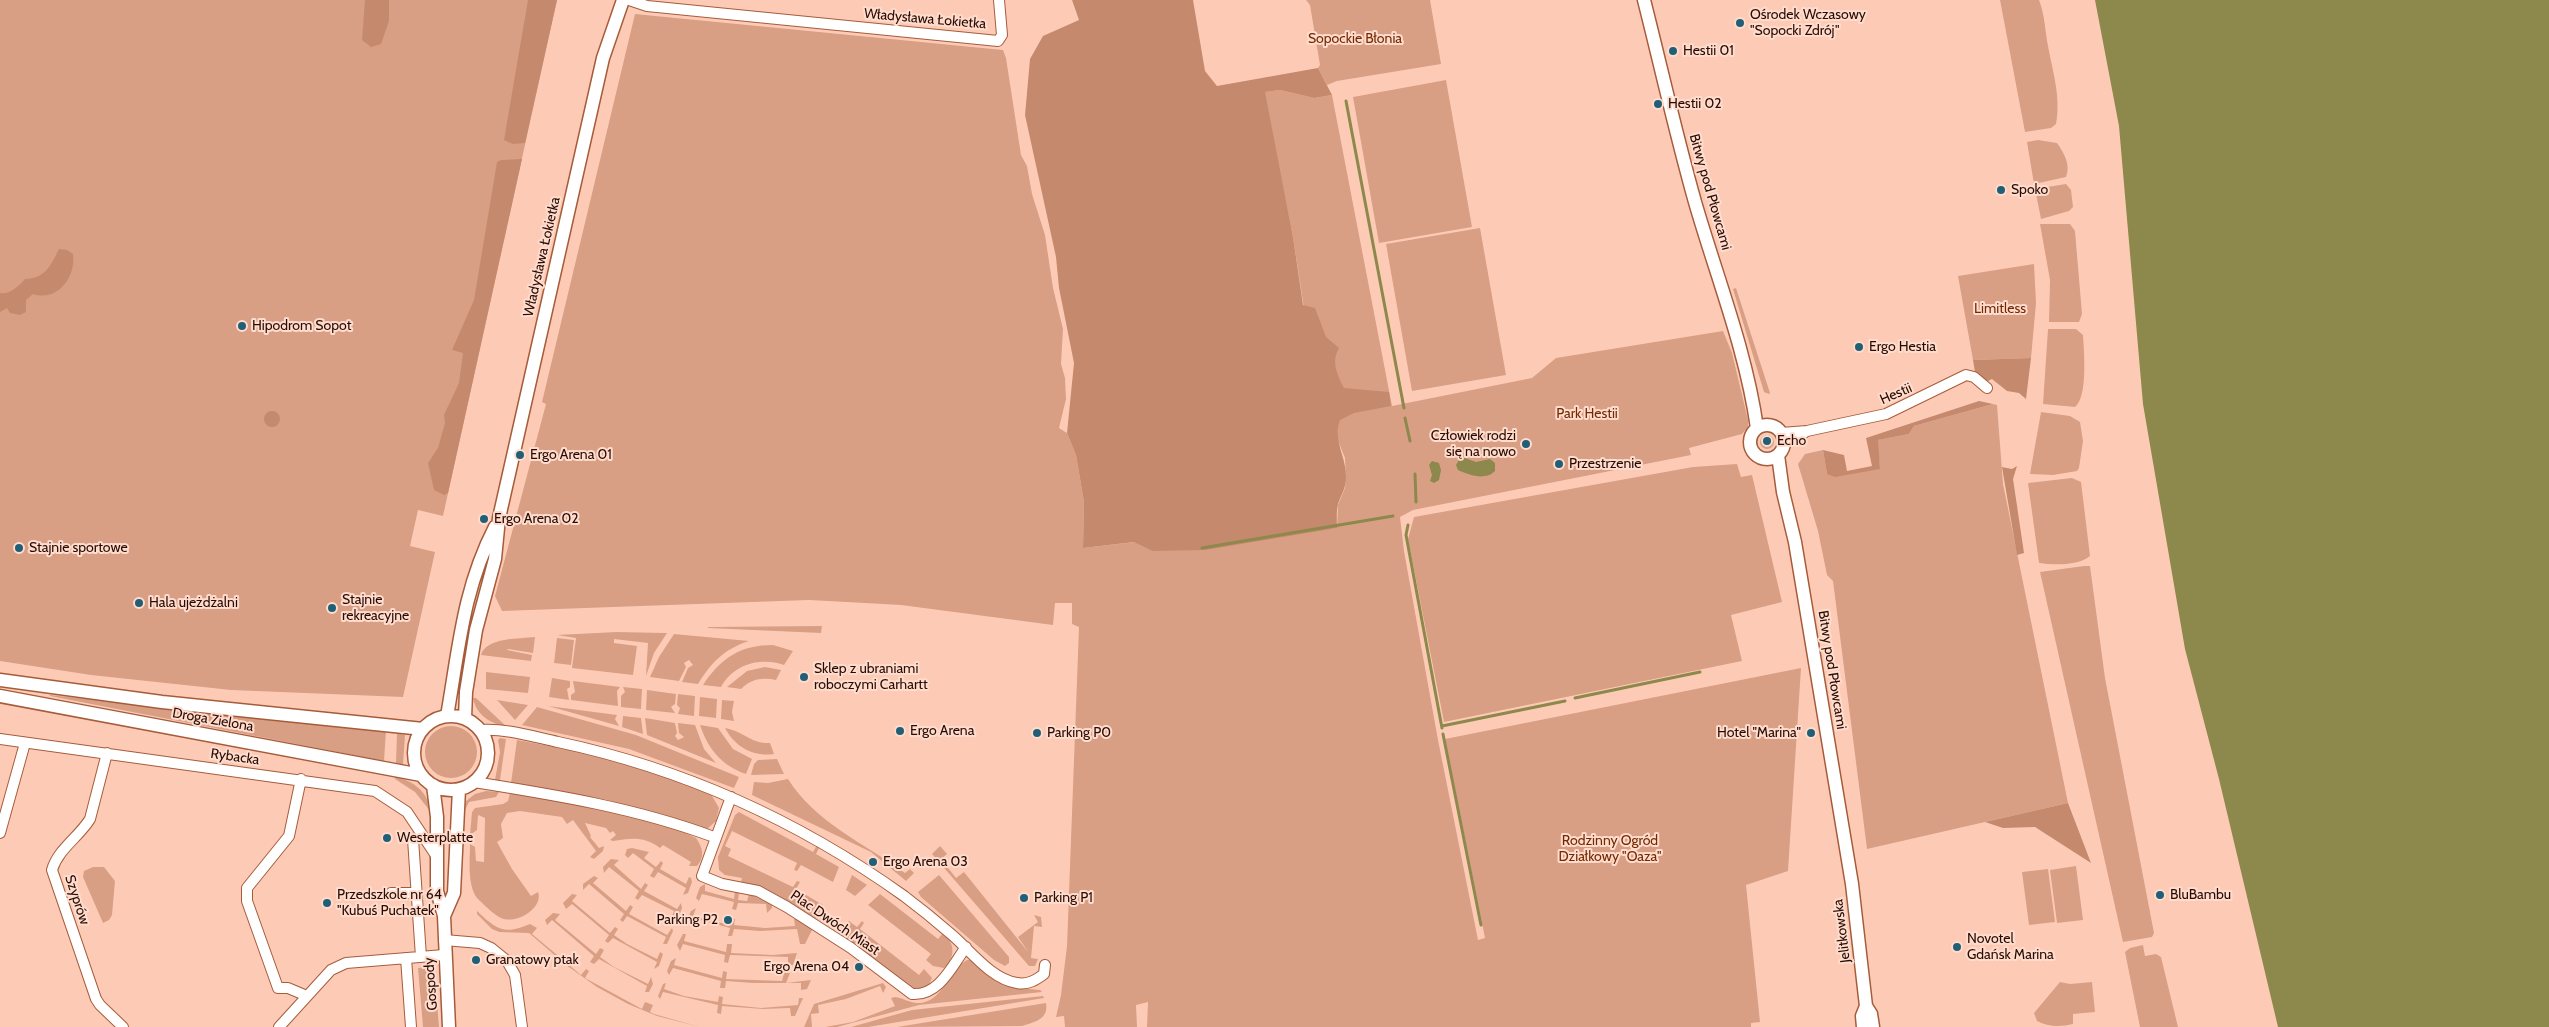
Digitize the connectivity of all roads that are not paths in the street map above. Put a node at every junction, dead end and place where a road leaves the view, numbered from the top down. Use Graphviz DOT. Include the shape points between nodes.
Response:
graph roads {
  1 [pos="623,0"];
  2 [pos="628,0"];
  3 [pos="999,0"];
  4 [pos="1644,0"];
  5 [pos="1988,388"];
  6 [pos="1762,427"];
  7 [pos="1778,448"];
  8 [pos="498,522"];
  9 [pos="0,680"];
  10 [pos="0,696"];
  11 [pos="447,716"];
  12 [pos="465,718"];
  13 [pos="423,729"];
  14 [pos="480,730"];
  15 [pos="0,739"];
  16 [pos="25,743"];
  17 [pos="107,753"];
  18 [pos="421,775"];
  19 [pos="301,779"];
  20 [pos="474,782"];
  21 [pos="433,785"];
  22 [pos="459,789"];
  23 [pos="731,797"];
  24 [pos="0,833"];
  25 [pos="714,837"];
  26 [pos="412,839"];
  27 [pos="1846,854"];
  28 [pos="437,857"];
  29 [pos="391,893"];
  30 [pos="416,893"];
  31 [pos="444,916"];
  32 [pos="444,940"];
  33 [pos="966,947"];
  34 [pos="444,956"];
  35 [pos="421,957"];
  36 [pos="406,958"];
  37 [pos="1045,965"];
  38 [pos="307,996"];
  39 [pos="1866,1006"];
  40 [pos="124,1027"];
  41 [pos="279,1027"];
  42 [pos="411,1027"];
  43 [pos="449,1027"];
  44 [pos="522,1027"];
  45 [pos="1863,1027"];
  46 [pos="1873,1027"];
  1 -- 8 [label="street, Władysława Łokietka" via="604,58"];
  2 -- 3 [label="street, Władysława Łokietka" via="653,7 998,41 1002,35"];
  4 -- 6 [label="street, Bitwy pod Płowcami" via="1695,203 1738,338"];
  5 -- 7 [label="street, Hestii" via="1974,377 1966,376 1886,414 1807,431"];
  6 -- 7 [label="street"];
  6 -- 7 [label="street, Bitwy pod Płowcami" via="1750,439 1752,450 1756,455"];
  7 -- 27 [label="street, Bitwy pod Płowcami"];
  8 -- 11 [label="street, Władysława Łokietka" via="481,556 460,628"];
  8 -- 12 [label="street, Władysława Łokietka" via="495,559 476,630"];
  9 -- 13 [label="street, Droga Zielona" via="162,702"];
  10 -- 18 [label="street, Droga Zielona"];
  11 -- 12 [label="street"];
  11 -- 13 [label="street" via="430,722"];
  12 -- 14 [label="street"];
  13 -- 18 [label="street" via="414,756"];
  14 -- 20 [label="street" via="486,740 487,763"];
  14 -- 23 [label="street" via="522,734 625,758"];
  15 -- 16 [label="street, Rybacka"];
  16 -- 17 [label="street, Rybacka"];
  16 -- 24 [label="street"];
  17 -- 19 [label="street, Rybacka"];
  17 -- 40 [label="street, Szyprów" via="90,819 57,857 52,870 96,999"];
  18 -- 21 [label="street"];
  19 -- 28 [label="street, Rybacka" via="365,788 386,797 407,812"];
  19 -- 38 [label="street" via="289,836 250,882 247,901 278,988 288,988"];
  20 -- 22 [label="street"];
  20 -- 25 [label="street" via="557,794 610,806"];
  21 -- 22 [label="street"];
  21 -- 28 [label="street, Gospody"];
  22 -- 31 [label="street, Gospody" via="454,893"];
  23 -- 25 [label="street, Plac Dwóch Miast"];
  23 -- 33 [label="street" via="801,830 868,871 928,914"];
  25 -- 33 [label="street, Plac Dwóch Miast" via="702,876 722,884 758,891 773,899 833,935 912,994 936,988"];
  26 -- 30 [label="street"];
  27 -- 39 [label="street, Jelitkowska"];
  28 -- 31 [label="street, Gospody" via="437,891"];
  29 -- 30 [label="street"];
  30 -- 35 [label="street"];
  31 -- 32 [label="street, Gospody"];
  32 -- 34 [label="street, Gospody"];
  32 -- 44 [label="street, Gospody" via="480,943 507,961 514,972"];
  33 -- 37 [label="street" via="997,976 1017,983 1034,981 1044,974"];
  34 -- 35 [label="street"];
  34 -- 43 [label="street, Gospody"];
  35 -- 36 [label="street"];
  36 -- 38 [label="street" via="346,963 331,970"];
  36 -- 42 [label="street, Gospody"];
  38 -- 41 [label="street"];
  39 -- 45 [label="street, Jelitkowska" via="1862,1016"];
  39 -- 46 [label="street, Jelitkowska"];
}
